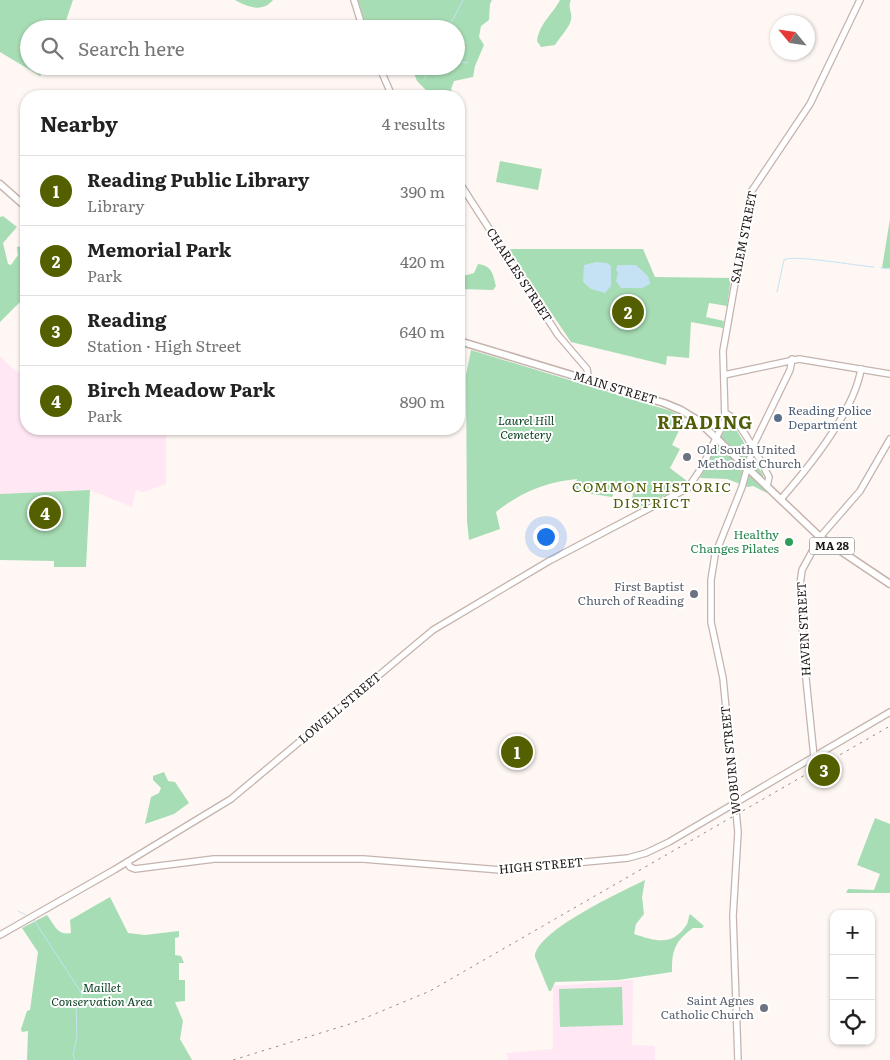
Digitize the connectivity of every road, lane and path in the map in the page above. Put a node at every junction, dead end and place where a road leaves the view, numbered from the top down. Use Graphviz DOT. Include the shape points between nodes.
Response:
graph roads {
  1 [pos="354,0"];
  2 [pos="860,0"];
  3 [pos="360,20"];
  4 [pos="383,75"];
  5 [pos="389,90"];
  6 [pos="0,184"];
  7 [pos="465,191"];
  8 [pos="20,202"];
  9 [pos="465,343"];
  10 [pos="792,359"];
  11 [pos="584,366"];
  12 [pos="861,369"];
  13 [pos="890,374"];
  14 [pos="724,375"];
  15 [pos="578,377"];
  16 [pos="590,380"];
  17 [pos="726,414"];
  18 [pos="717,438"];
  19 [pos="890,440"];
  20 [pos="752,449"];
  21 [pos="747,467"];
  22 [pos="767,486"];
  23 [pos="686,490"];
  24 [pos="781,499"];
  25 [pos="820,537"];
  26 [pos="890,584"];
  27 [pos="890,712"];
  28 [pos="814,757"];
  29 [pos="736,802"];
  30 [pos="127,862"];
  31 [pos="0,935"];
  32 [pos="738,1060"];
  1 -- 3 [label="street"];
  2 -- 14 [label="street, SALEM STREET" via="810,104 750,192 724,346"];
  4 -- 5 [label="street"];
  6 -- 8 [label="main road"];
  7 -- 11 [label="street, CHARLES STREET" via="553,328"];
  9 -- 15 [label="main road, MAIN STREET / MA 28"];
  10 -- 12 [label="street"];
  10 -- 14 [label="street"];
  10 -- 20 [label="street, WOBURN STREET"];
  11 -- 15 [label="street"];
  11 -- 16 [label="street, CHARLES STREET"];
  12 -- 13 [label="street"];
  12 -- 24 [label="street" via="839,421"];
  14 -- 17 [label="street, SALEM STREET"];
  15 -- 16 [label="main road, MAIN STREET / MA 28"];
  16 -- 18 [label="main road, MAIN STREET / MA 28" via="677,408"];
  17 -- 18 [label="street, SALEM STREET"];
  17 -- 20 [label="street" via="734,417"];
  18 -- 21 [label="main road, MAIN STREET / MA 28"];
  18 -- 23 [label="street, SALEM STREET"];
  19 -- 25 [label="street, HAVEN STREET" via="860,491"];
  20 -- 21 [label="street, WOBURN STREET"];
  20 -- 22 [label="street" via="769,477"];
  21 -- 22 [label="main road, MAIN STREET / MA 28"];
  21 -- 29 [label="street, WOBURN STREET" via="713,560 710,593"];
  22 -- 24 [label="main road, MAIN STREET / MA 28"];
  23 -- 30 [label="street, LOWELL STREET" via="568,551 433,630 245,788"];
  24 -- 25 [label="main road, MAIN STREET / MA 28"];
  25 -- 26 [label="main road, MAIN STREET / MA 28"];
  25 -- 28 [label="street, HAVEN STREET" via="804,564 801,578"];
  27 -- 28 [label="street, HIGH STREET"];
  28 -- 29 [label="street, HIGH STREET"];
  29 -- 30 [label="street, HIGH STREET" via="649,852 603,861 500,870 375,859 214,859 135,869"];
  29 -- 32 [label="street, WOBURN STREET" via="738,842 733,916"];
  30 -- 31 [label="street, LOWELL STREET"];
}
